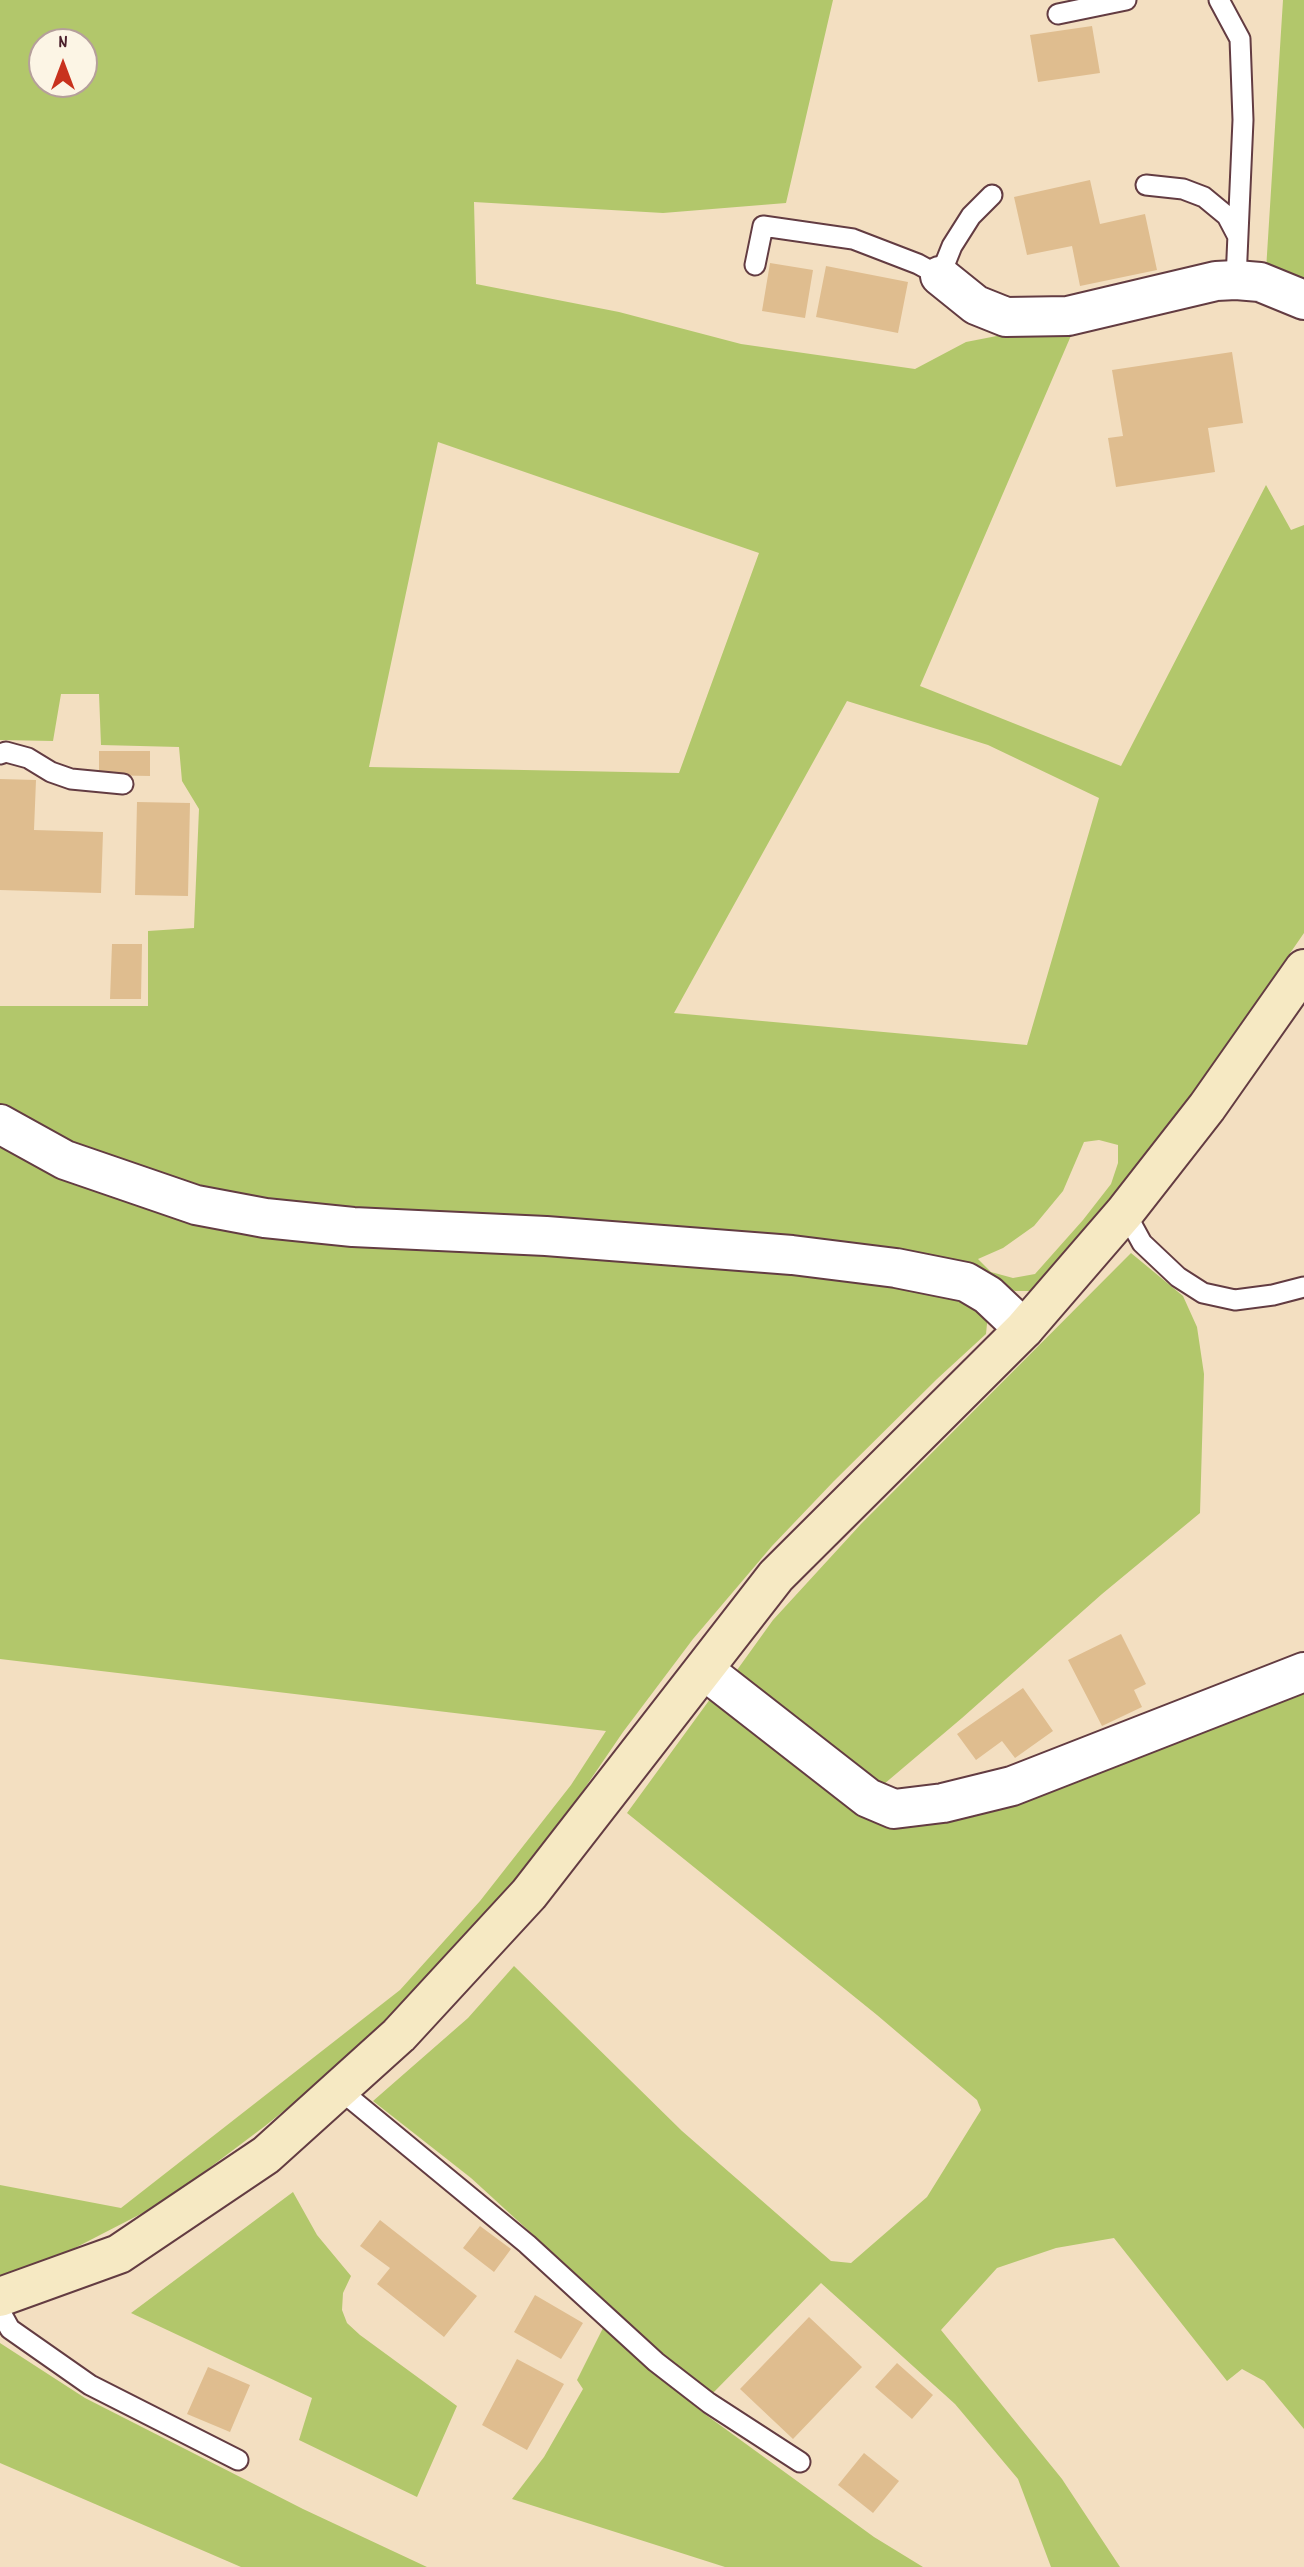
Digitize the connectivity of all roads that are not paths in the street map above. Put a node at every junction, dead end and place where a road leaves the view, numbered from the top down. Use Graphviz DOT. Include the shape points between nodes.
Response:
graph roads {
  1 [pos="1126,0"];
  2 [pos="1219,0"];
  3 [pos="1058,14"];
  4 [pos="1146,185"];
  5 [pos="992,195"];
  6 [pos="1237,234"];
  7 [pos="755,265"];
  8 [pos="940,276"];
  9 [pos="1236,280"];
  10 [pos="1304,300"];
  11 [pos="0,754"];
  12 [pos="122,784"];
  13 [pos="1304,969"];
  14 [pos="0,1124"];
  15 [pos="1125,1212"];
  16 [pos="1304,1287"];
  17 [pos="1024,1329"];
  18 [pos="704,1670"];
  19 [pos="1304,1672"];
  20 [pos="339,2090"];
  21 [pos="0,2297"];
  22 [pos="0,2311"];
  23 [pos="238,2460"];
  24 [pos="800,2462"];
  1 -- 3 [label="lane"];
  2 -- 6 [label="lane" via="1240,39 1243,120"];
  4 -- 6 [label="lane" via="1183,189 1204,197 1227,216"];
  5 -- 8 [label="lane" via="971,216"];
  6 -- 9 [label="lane"];
  7 -- 8 [label="lane" via="763,226 853,239"];
  8 -- 9 [label="street" via="975,305 1006,317 1068,316"];
  9 -- 10 [label="street" via="1260,282"];
  11 -- 12 [label="lane" via="28,758 71,779"];
  13 -- 15 [label="main road" via="1207,1107"];
  14 -- 17 [label="street" via="65,1160 196,1205 328,1224 792,1255 896,1268 966,1282 988,1295"];
  15 -- 16 [label="lane" via="1142,1243 1203,1293 1235,1300"];
  15 -- 17 [label="main road"];
  17 -- 18 [label="main road" via="776,1576"];
  18 -- 19 [label="street" via="868,1798 894,1809 1012,1786"];
  18 -- 20 [label="main road" via="529,1894 400,2035"];
  20 -- 21 [label="main road" via="266,2155 118,2254"];
  20 -- 24 [label="lane" via="527,2244 656,2362"];
  22 -- 23 [label="lane" via="10,2329 90,2385"];
}
